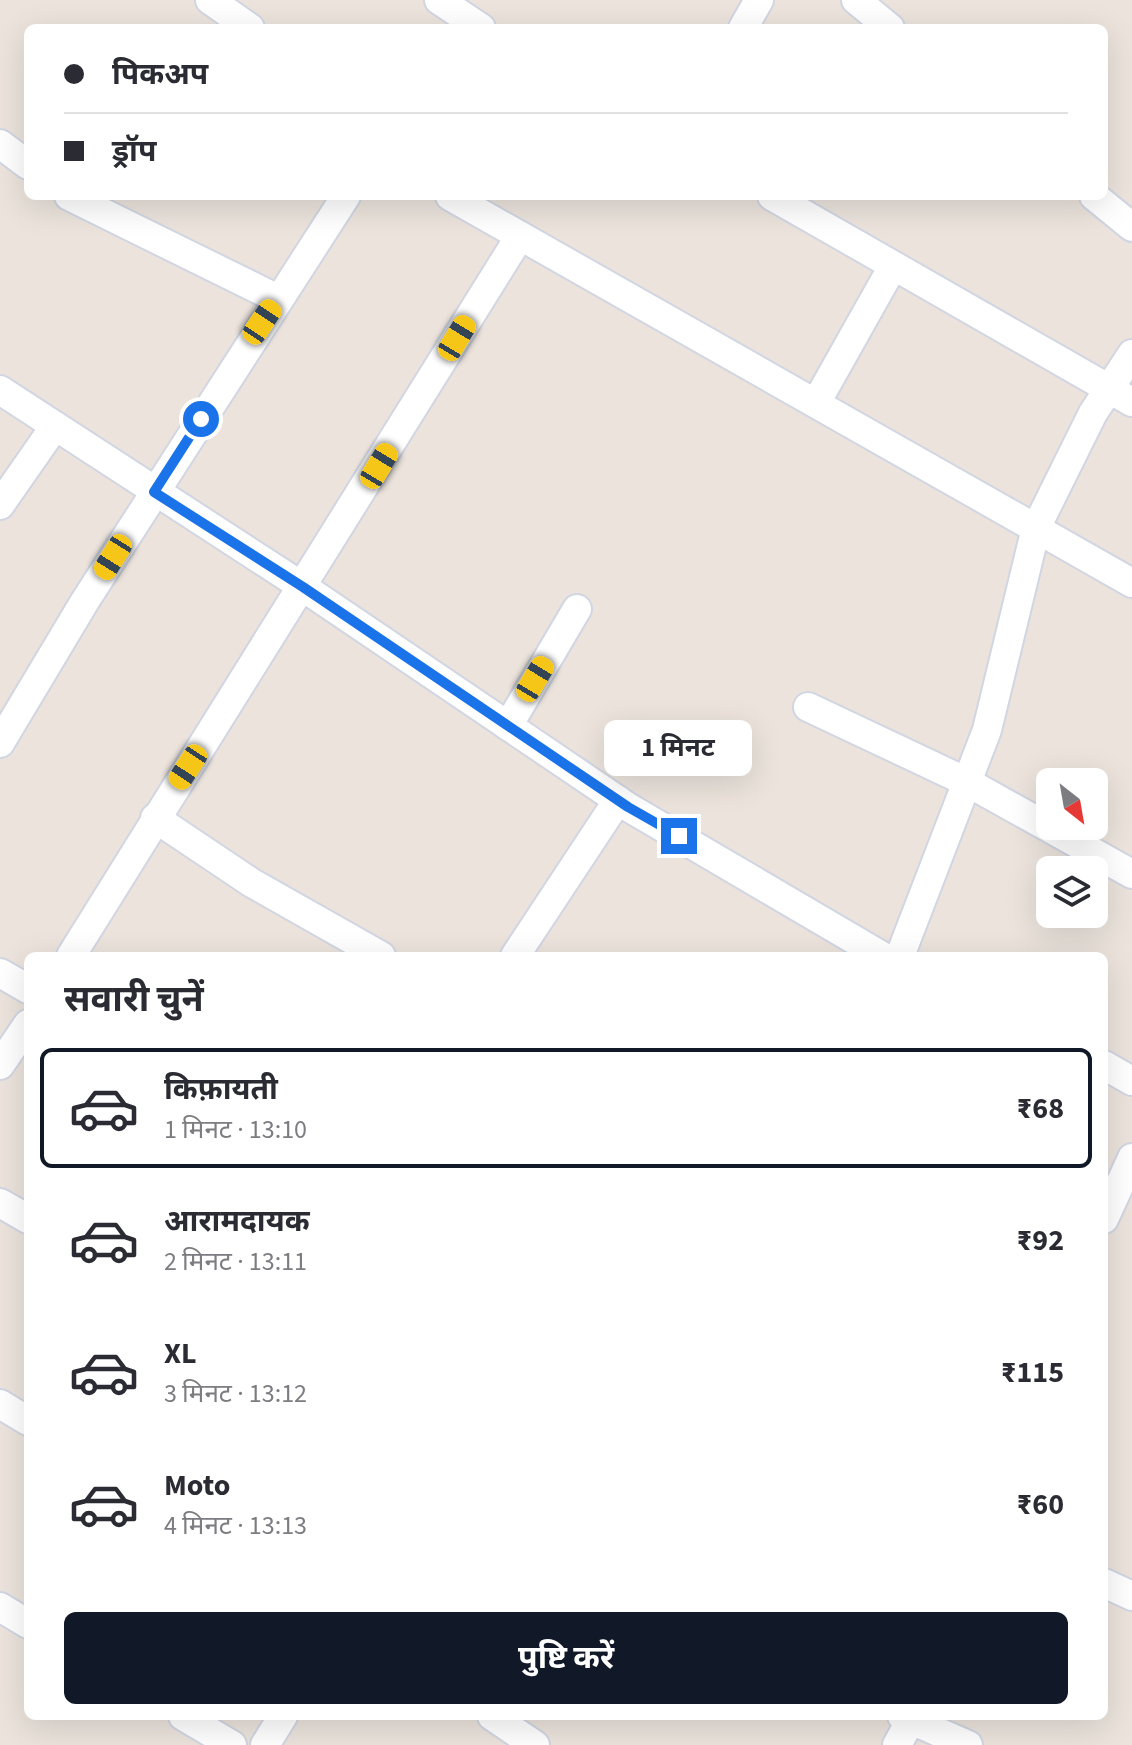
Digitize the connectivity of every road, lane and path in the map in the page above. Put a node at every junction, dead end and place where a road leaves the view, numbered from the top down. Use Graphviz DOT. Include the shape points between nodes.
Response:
graph roads {
  1 [pos="210,0"];
  2 [pos="759,0"];
  3 [pos="856,0"];
  4 [pos="244,24"];
  5 [pos="745,24"];
  6 [pos="885,24"];
  7 [pos="0,144"];
  8 [pos="24,162"];
  9 [pos="77,200"];
  10 [pos="343,200"];
  11 [pos="457,200"];
  12 [pos="779,200"];
  13 [pos="1099,200"];
  14 [pos="1132,227"];
  15 [pos="520,236"];
  16 [pos="893,266"];
  17 [pos="278,299"];
  18 [pos="1132,354"];
  19 [pos="0,390"];
  20 [pos="1120,396"];
  21 [pos="816,403"];
  22 [pos="55,426"];
  23 [pos="154,492"];
  24 [pos="0,505"];
  25 [pos="1036,528"];
  26 [pos="1132,583"];
  27 [pos="303,587"];
  28 [pos="577,609"];
  29 [pos="808,707"];
  30 [pos="508,726"];
  31 [pos="0,743"];
  32 [pos="967,782"];
  33 [pos="618,800"];
  34 [pos="155,818"];
  35 [pos="1132,874"];
  36 [pos="73,952"];
  37 [pos="374,952"];
  38 [pos="518,952"];
  39 [pos="896,952"];
  40 [pos="901,952"];
  41 [pos="0,973"];
  42 [pos="24,987"];
  43 [pos="24,1030"];
  44 [pos="0,1065"];
  45 [pos="1132,1158"];
  46 [pos="0,1203"];
  47 [pos="1108,1210"];
  48 [pos="24,1217"];
  49 [pos="0,1404"];
  50 [pos="24,1419"];
  51 [pos="1108,1585"];
  52 [pos="1132,1596"];
  53 [pos="0,1607"];
  54 [pos="24,1622"];
  55 [pos="190,1720"];
  56 [pos="281,1720"];
  57 [pos="503,1720"];
  58 [pos="907,1720"];
  59 [pos="914,1720"];
  60 [pos="232,1745"];
  61 [pos="265,1745"];
  62 [pos="535,1745"];
  63 [pos="897,1745"];
  64 [pos="968,1745"];
  1 -- 4 [label="street"];
  2 -- 5 [label="street"];
  3 -- 6 [label="street"];
  7 -- 8 [label="street"];
  9 -- 17 [label="street"];
  10 -- 17 [label="street"];
  11 -- 15 [label="street"];
  12 -- 16 [label="street"];
  13 -- 14 [label="street"];
  15 -- 21 [label="street"];
  15 -- 27 [label="street"];
  16 -- 20 [label="street"];
  16 -- 21 [label="street"];
  17 -- 23 [label="street"];
  18 -- 20 [label="street"];
  19 -- 22 [label="street"];
  20 -- 25 [label="street" via="1093,413"];
  21 -- 25 [label="street"];
  22 -- 23 [label="street"];
  22 -- 24 [label="street"];
  23 -- 27 [label="street"];
  23 -- 31 [label="street"];
  25 -- 26 [label="street"];
  25 -- 32 [label="street" via="987,730"];
  27 -- 30 [label="street"];
  27 -- 34 [label="street"];
  28 -- 30 [label="street"];
  29 -- 32 [label="street"];
  30 -- 33 [label="street"];
  32 -- 35 [label="street"];
  32 -- 40 [label="street"];
  33 -- 38 [label="street"];
  33 -- 39 [label="street"];
  34 -- 36 [label="street"];
  34 -- 37 [label="street" via="252,883"];
  41 -- 42 [label="street"];
  43 -- 44 [label="street"];
  45 -- 47 [label="street"];
  46 -- 48 [label="street"];
  49 -- 50 [label="street"];
  51 -- 52 [label="street"];
  53 -- 54 [label="street"];
  55 -- 60 [label="street"];
  56 -- 61 [label="street"];
  57 -- 62 [label="street"];
  58 -- 63 [label="street"];
  59 -- 64 [label="street"];
}
